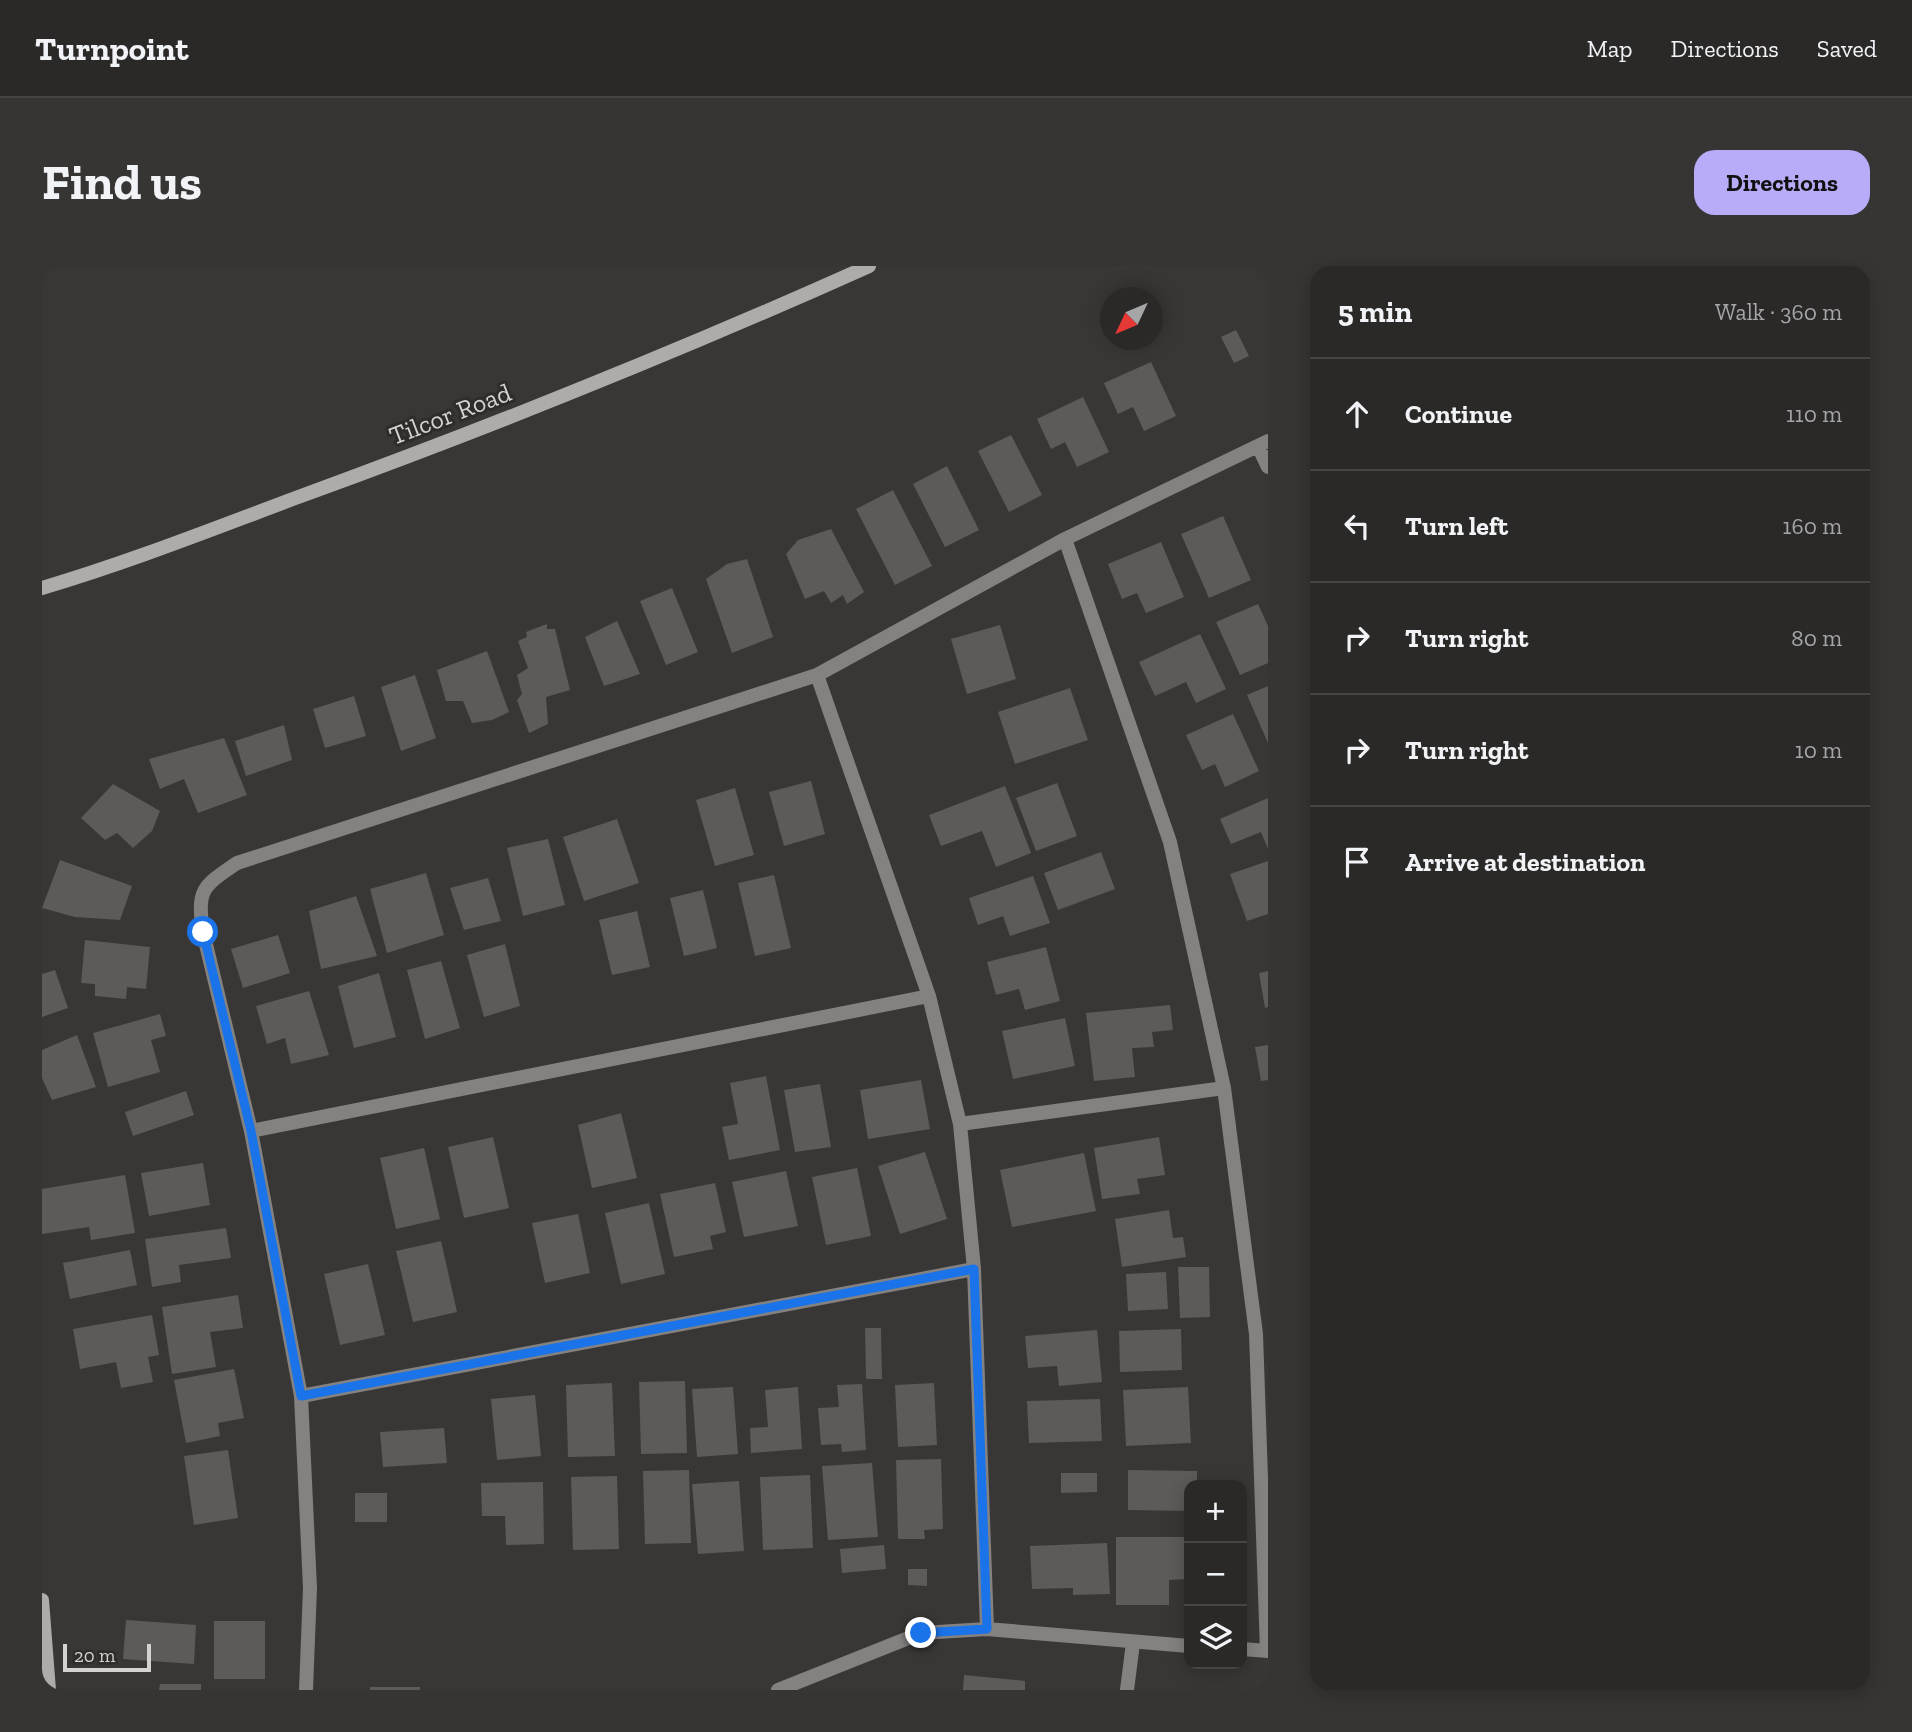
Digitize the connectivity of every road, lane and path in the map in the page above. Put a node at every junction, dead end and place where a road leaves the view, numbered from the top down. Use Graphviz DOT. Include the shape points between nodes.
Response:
graph roads {
  1 [pos="869,266"];
  2 [pos="1263,443"];
  3 [pos="1268,467"];
  4 [pos="1065,539"];
  5 [pos="42,588"];
  6 [pos="817,675"];
  7 [pos="929,996"];
  8 [pos="1224,1088"];
  9 [pos="960,1124"];
  10 [pos="251,1131"];
  11 [pos="974,1269"];
  12 [pos="301,1396"];
  13 [pos="42,1600"];
  14 [pos="987,1629"];
  15 [pos="1133,1643"];
  16 [pos="1184,1646"];
  17 [pos="1247,1649"];
  18 [pos="1267,1651"];
  19 [pos="49,1690"];
  20 [pos="306,1690"];
  21 [pos="778,1690"];
  22 [pos="1127,1690"];
  1 -- 5 [label="street, Tilcor Road" via="616,376 345,480"];
  2 -- 3 [label="street"];
  2 -- 4 [label="street"];
  4 -- 6 [label="street"];
  4 -- 8 [label="street" via="1170,842"];
  6 -- 7 [label="street"];
  6 -- 10 [label="street" via="237,863 209,882 199,902 203,932"];
  7 -- 9 [label="street"];
  7 -- 10 [label="street"];
  8 -- 9 [label="street"];
  8 -- 18 [label="street" via="1256,1334"];
  9 -- 11 [label="street"];
  10 -- 12 [label="street"];
  11 -- 12 [label="street"];
  11 -- 14 [label="street"];
  12 -- 20 [label="street" via="310,1588"];
  13 -- 19 [label="street"];
  14 -- 15 [label="street"];
  14 -- 21 [label="street" via="921,1633"];
  15 -- 16 [label="street"];
  15 -- 22 [label="street"];
  17 -- 18 [label="street"];
}
